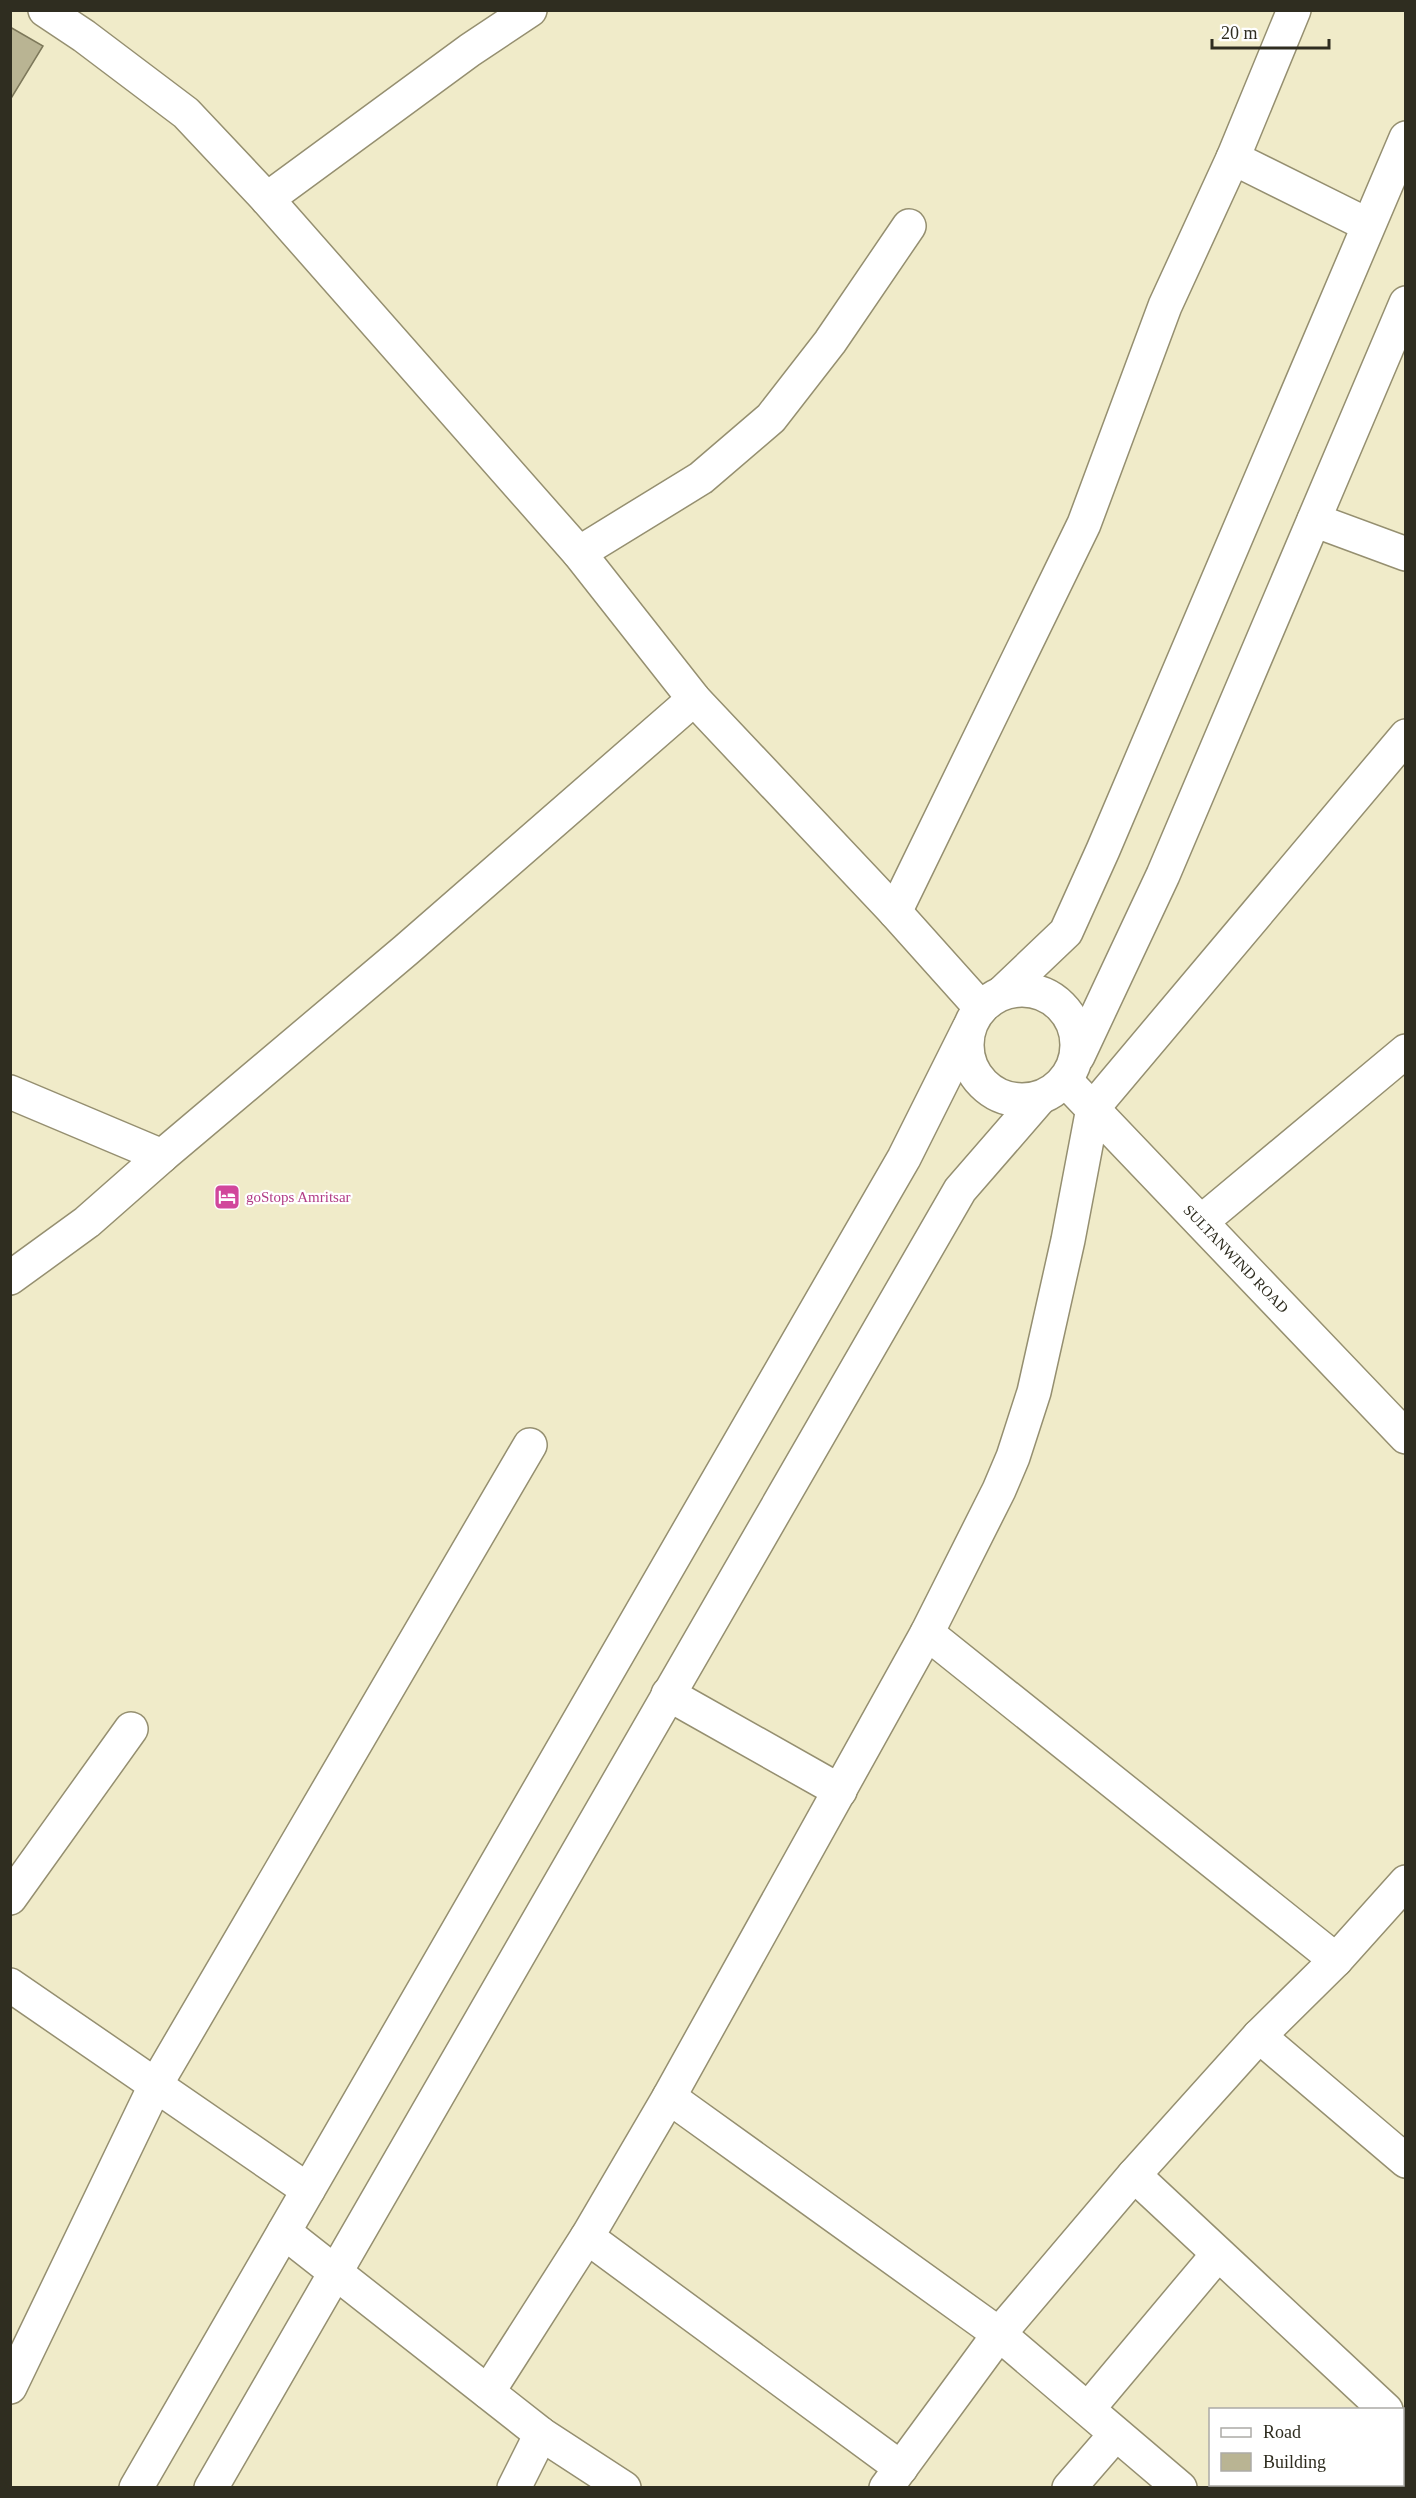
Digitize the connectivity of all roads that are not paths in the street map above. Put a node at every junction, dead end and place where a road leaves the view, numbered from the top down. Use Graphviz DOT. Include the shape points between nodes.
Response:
graph roads {
  1 [pos="45,10"];
  2 [pos="530,10"];
  3 [pos="1294,10"];
  4 [pos="1406,138"];
  5 [pos="1233,158"];
  6 [pos="267,199"];
  7 [pos="1368,225"];
  8 [pos="909,226"];
  9 [pos="1406,303"];
  10 [pos="1314,520"];
  11 [pos="579,554"];
  12 [pos="1406,554"];
  13 [pos="694,699"];
  14 [pos="1406,736"];
  15 [pos="895,912"];
  16 [pos="984,1009"];
  17 [pos="1406,1051"];
  18 [pos="1072,1068"];
  19 [pos="10,1092"];
  20 [pos="1039,1099"];
  21 [pos="1093,1108"];
  22 [pos="162,1156"];
  23 [pos="1201,1222"];
  24 [pos="10,1278"];
  25 [pos="1406,1437"];
  26 [pos="530,1445"];
  27 [pos="927,1633"];
  28 [pos="668,1694"];
  29 [pos="131,1729"];
  30 [pos="840,1791"];
  31 [pos="1406,1882"];
  32 [pos="10,1898"];
  33 [pos="1336,1960"];
  34 [pos="10,1984"];
  35 [pos="1259,2036"];
  36 [pos="154,2086"];
  37 [pos="669,2097"];
  38 [pos="1406,2161"];
  39 [pos="1134,2175"];
  40 [pos="308,2190"];
  41 [pos="284,2232"];
  42 [pos="586,2237"];
  43 [pos="1218,2254"];
  44 [pos="335,2272"];
  45 [pos="999,2334"];
  46 [pos="10,2387"];
  47 [pos="488,2392"];
  48 [pos="1385,2408"];
  49 [pos="1088,2409"];
  50 [pos="541,2434"];
  51 [pos="1115,2434"];
  52 [pos="894,2478"];
  53 [pos="136,2487"];
  54 [pos="211,2487"];
  55 [pos="514,2487"];
  56 [pos="624,2487"];
  57 [pos="1069,2487"];
  58 [pos="1180,2487"];
  1 -- 6 [label="street" via="186,113"];
  2 -- 6 [label="street"];
  3 -- 5 [label="street"];
  4 -- 7 [label="street"];
  5 -- 7 [label="street"];
  5 -- 15 [label="street" via="1165,306 1084,524"];
  6 -- 11 [label="street"];
  7 -- 16 [label="street" via="1066,932"];
  8 -- 11 [label="street" via="830,342 771,418 700,478"];
  9 -- 10 [label="street"];
  10 -- 12 [label="street"];
  10 -- 18 [label="street" via="1163,875"];
  11 -- 13 [label="street"];
  13 -- 15 [label="street"];
  13 -- 22 [label="street"];
  14 -- 21 [label="street"];
  15 -- 16 [label="street"];
  16 -- 18 [label="street" via="1027,989 1050,997 1069,1012 1079,1048"];
  16 -- 20 [label="street" via="967,1055 976,1077 992,1094 1014,1101"];
  16 -- 40 [label="street" via="904,1158"];
  17 -- 23 [label="street"];
  18 -- 20 [label="street"];
  18 -- 21 [label="street, SULTANWIND ROAD"];
  19 -- 22 [label="street"];
  20 -- 28 [label="street" via="960,1190"];
  21 -- 23 [label="street, SULTANWIND ROAD"];
  21 -- 27 [label="street" via="1034,1392 999,1490"];
  22 -- 24 [label="street" via="87,1222"];
  23 -- 25 [label="street, SULTANWIND ROAD"];
  26 -- 36 [label="street"];
  27 -- 30 [label="street"];
  27 -- 33 [label="street"];
  28 -- 30 [label="street"];
  28 -- 44 [label="street"];
  29 -- 32 [label="street"];
  30 -- 37 [label="street"];
  31 -- 33 [label="street"];
  33 -- 35 [label="street"];
  34 -- 36 [label="street"];
  35 -- 38 [label="street"];
  35 -- 39 [label="street"];
  36 -- 40 [label="street"];
  36 -- 46 [label="street"];
  37 -- 42 [label="street"];
  37 -- 45 [label="street"];
  39 -- 43 [label="street"];
  39 -- 45 [label="street"];
  40 -- 41 [label="street"];
  41 -- 44 [label="street"];
  41 -- 53 [label="street"];
  42 -- 47 [label="street"];
  42 -- 52 [label="street"];
  43 -- 48 [label="street"];
  43 -- 49 [label="street"];
  44 -- 47 [label="street"];
  44 -- 54 [label="street"];
  45 -- 49 [label="street"];
  45 -- 52 [label="street"];
  47 -- 50 [label="street"];
  49 -- 51 [label="street"];
  50 -- 55 [label="street"];
  50 -- 56 [label="street"];
  51 -- 57 [label="street"];
  51 -- 58 [label="street"];
}
